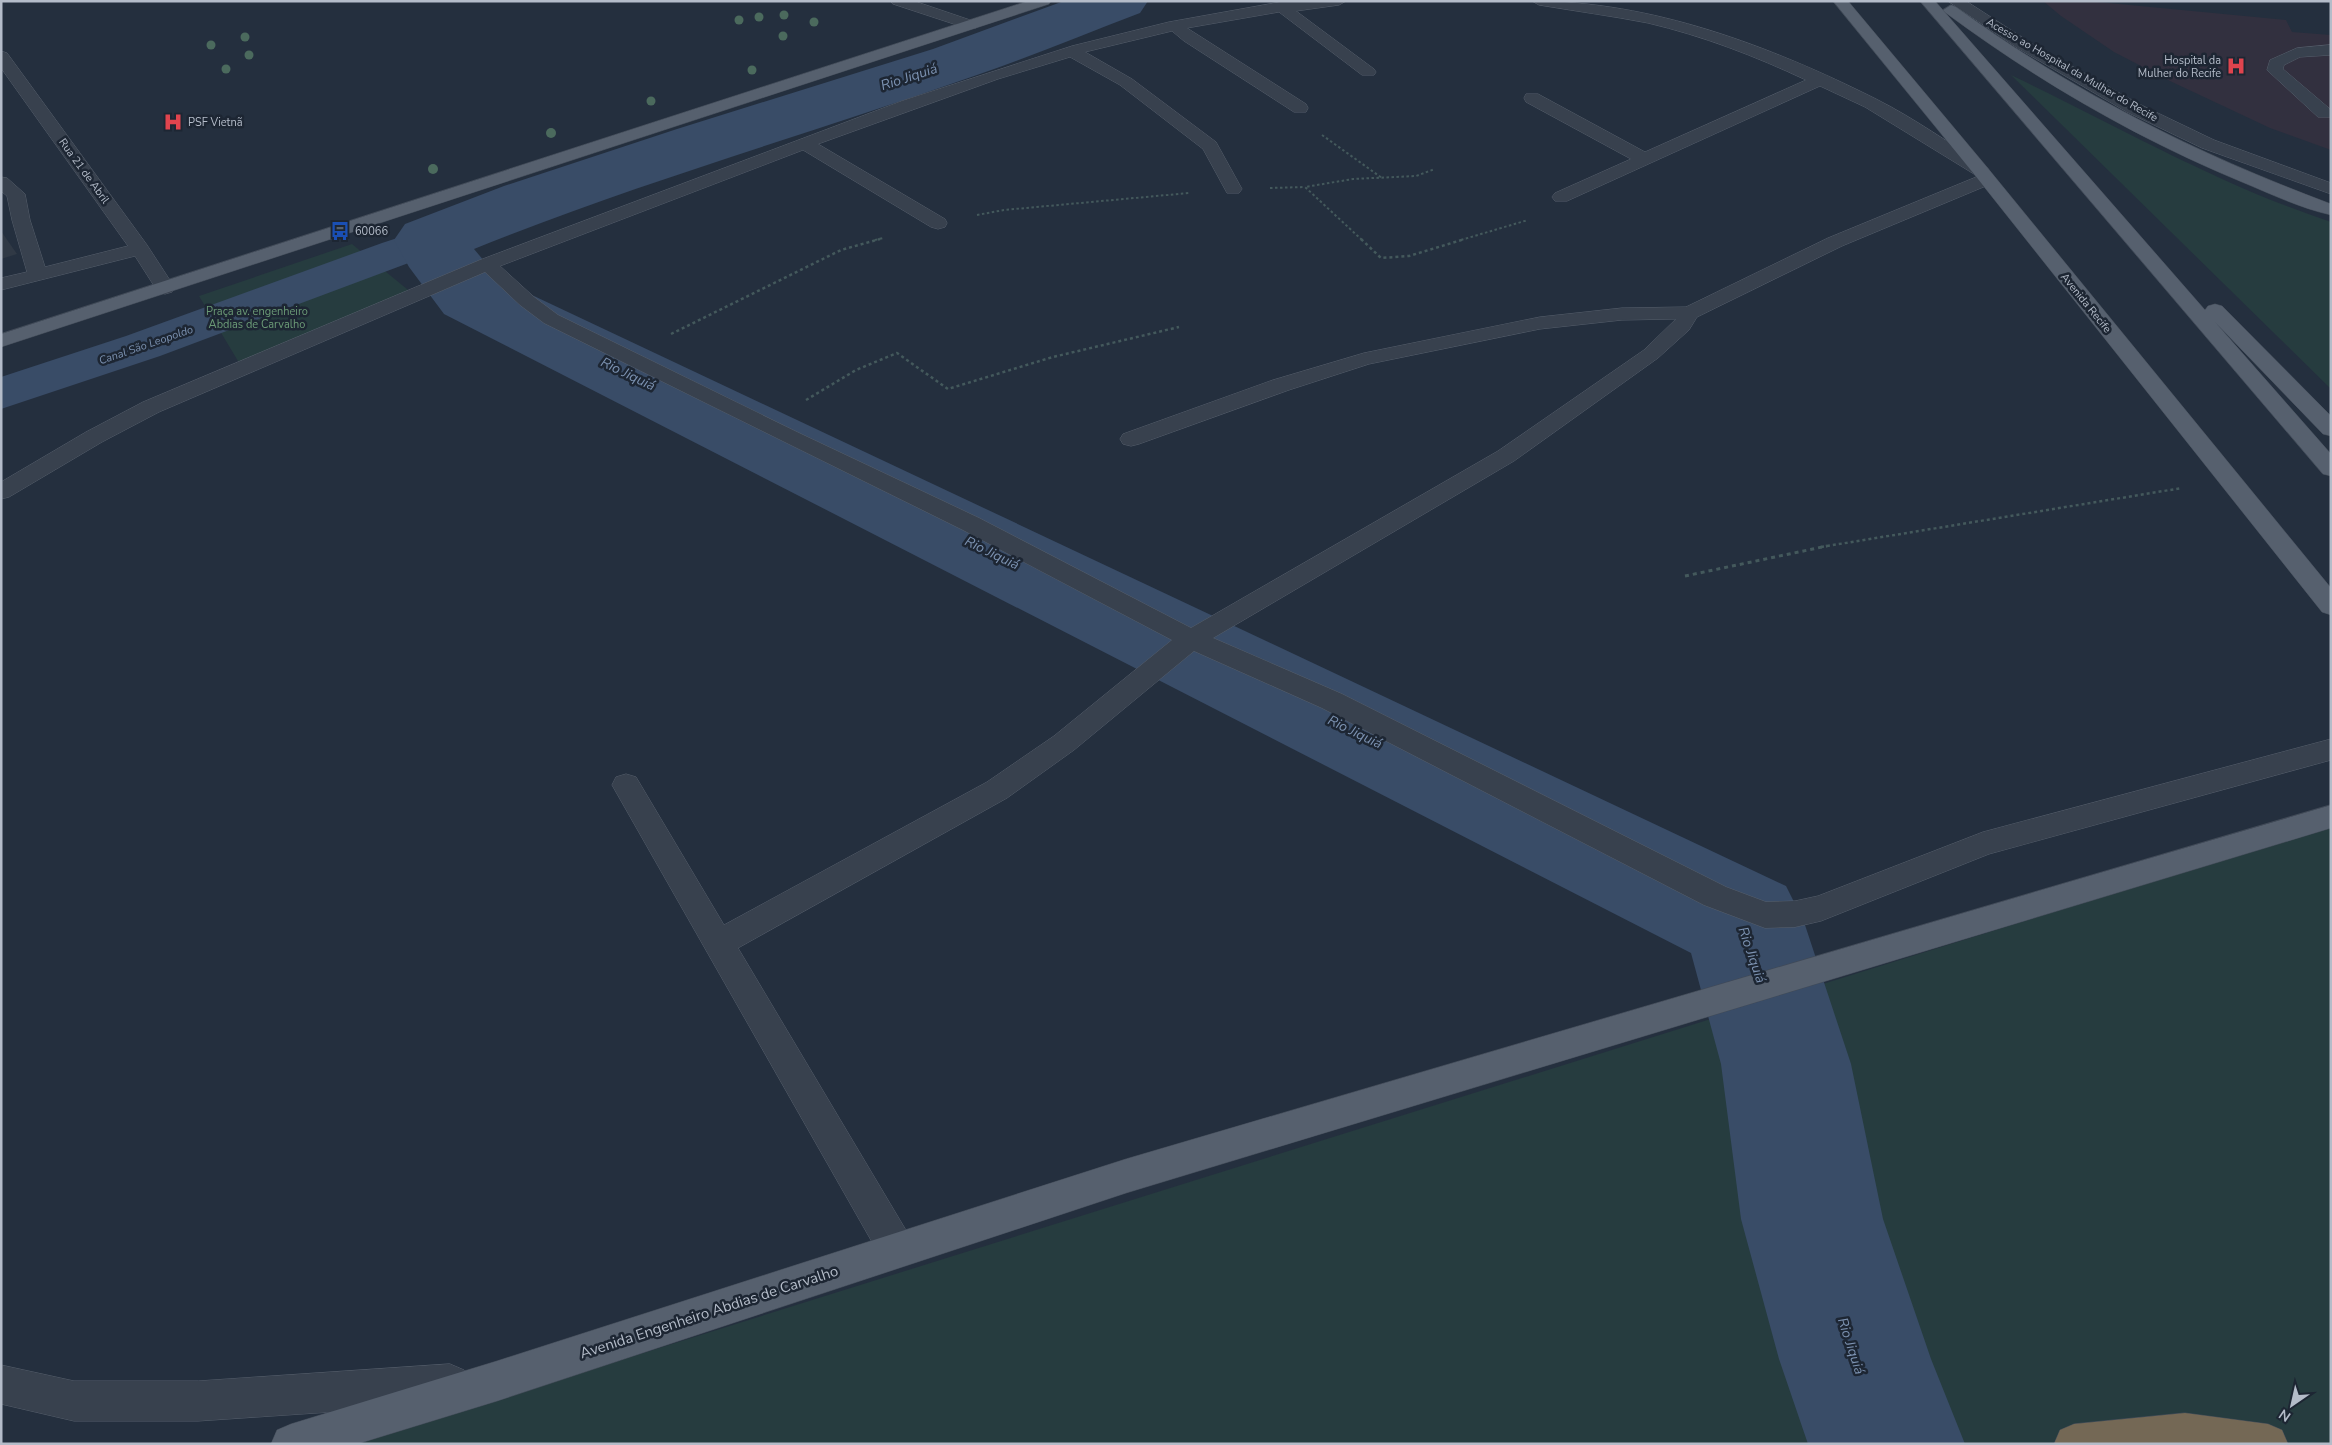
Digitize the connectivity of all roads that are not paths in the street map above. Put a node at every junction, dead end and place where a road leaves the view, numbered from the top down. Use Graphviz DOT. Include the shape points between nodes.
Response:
graph roads {
  1 [pos="898,1"];
  2 [pos="1044,1"];
  3 [pos="1340,1"];
  4 [pos="1539,1"];
  5 [pos="1840,1"];
  6 [pos="1928,1"];
  7 [pos="1939,1"];
  8 [pos="1955,1"];
  9 [pos="1280,6"];
  10 [pos="971,25"];
  11 [pos="1174,25"];
  12 [pos="2331,50"];
  13 [pos="1073,52"];
  14 [pos="1,56"];
  15 [pos="1368,72"];
  16 [pos="1822,79"];
  17 [pos="1532,98"];
  18 [pos="1300,108"];
  19 [pos="2324,112"];
  20 [pos="2030,120"];
  21 [pos="804,143"];
  22 [pos="1644,159"];
  23 [pos="1983,174"];
  24 [pos="1,182"];
  25 [pos="1233,189"];
  26 [pos="2331,189"];
  27 [pos="1561,197"];
  28 [pos="2331,210"];
  29 [pos="938,223"];
  30 [pos="140,249"];
  31 [pos="480,267"];
  32 [pos="38,276"];
  33 [pos="1,284"];
  34 [pos="165,288"];
  35 [pos="1689,313"];
  36 [pos="1,341"];
  37 [pos="2331,429"];
  38 [pos="1130,439"];
  39 [pos="2331,469"];
  40 [pos="1,492"];
  41 [pos="2331,606"];
  42 [pos="1184,645"];
  43 [pos="2331,749"];
  44 [pos="626,784"];
  45 [pos="2331,816"];
  46 [pos="718,944"];
  47 [pos="897,1250"];
  48 [pos="497,1381"];
  49 [pos="1,1384"];
  50 [pos="291,1444"];
  51 [pos="2074,1444"];
  52 [pos="2268,1444"];
  1 -- 10 [label="street"];
  2 -- 10 [label="main road"];
  3 -- 9 [label="street"];
  4 -- 16 [label="street" via="1649,19 1709,35"];
  5 -- 23 [label="main road, Avenida Recife"];
  6 -- 20 [label="main road"];
  7 -- 28 [label="main road" via="1997,45 2090,103 2186,150"];
  8 -- 26 [label="street, Acesso ao Hospital da Mulher do Recife" via="2025,46 2141,112 2208,144"];
  9 -- 11 [label="street"];
  9 -- 15 [label="street"];
  10 -- 34 [label="main road"];
  11 -- 13 [label="street"];
  11 -- 18 [label="street" via="1189,38"];
  12 -- 19 [label="street" via="2297,53 2276,63 2275,70"];
  13 -- 21 [label="street"];
  13 -- 25 [label="street" via="1126,82 1210,146"];
  14 -- 30 [label="street, Rua 21 de Abril"];
  16 -- 22 [label="street"];
  16 -- 23 [label="street" via="1871,103"];
  17 -- 22 [label="street"];
  20 -- 37 [label="main road"];
  20 -- 39 [label="main road"];
  21 -- 29 [label="street"];
  21 -- 31 [label="street"];
  22 -- 27 [label="street"];
  23 -- 35 [label="street"];
  23 -- 41 [label="main road, Avenida Recife"];
  24 -- 32 [label="street" via="16,194"];
  30 -- 32 [label="street"];
  30 -- 34 [label="street, Rua 21 de Abril"];
  31 -- 40 [label="street" via="152,406"];
  31 -- 42 [label="street" via="551,319 971,524"];
  32 -- 33 [label="street"];
  34 -- 36 [label="main road"];
  35 -- 38 [label="street" via="1622,314 1540,323 1364,359"];
  35 -- 42 [label="street" via="1682,326 1651,354 1506,456"];
  42 -- 43 [label="street" via="1332,701 1715,896 1765,915 1795,914 1822,908 1983,844"];
  42 -- 46 [label="street" via="1064,742 997,790"];
  44 -- 46 [label="street"];
  45 -- 47 [label="main road, Avenida Engenheiro Abdias de Carvalho" via="1126,1176"];
  46 -- 47 [label="street"];
  47 -- 48 [label="main road, Avenida Engenheiro Abdias de Carvalho"];
  48 -- 49 [label="street" via="198,1401 74,1401"];
  48 -- 50 [label="main road, Avenida Engenheiro Abdias de Carvalho"];
  51 -- 52 [label="highway" via="2185,1433"];
}
